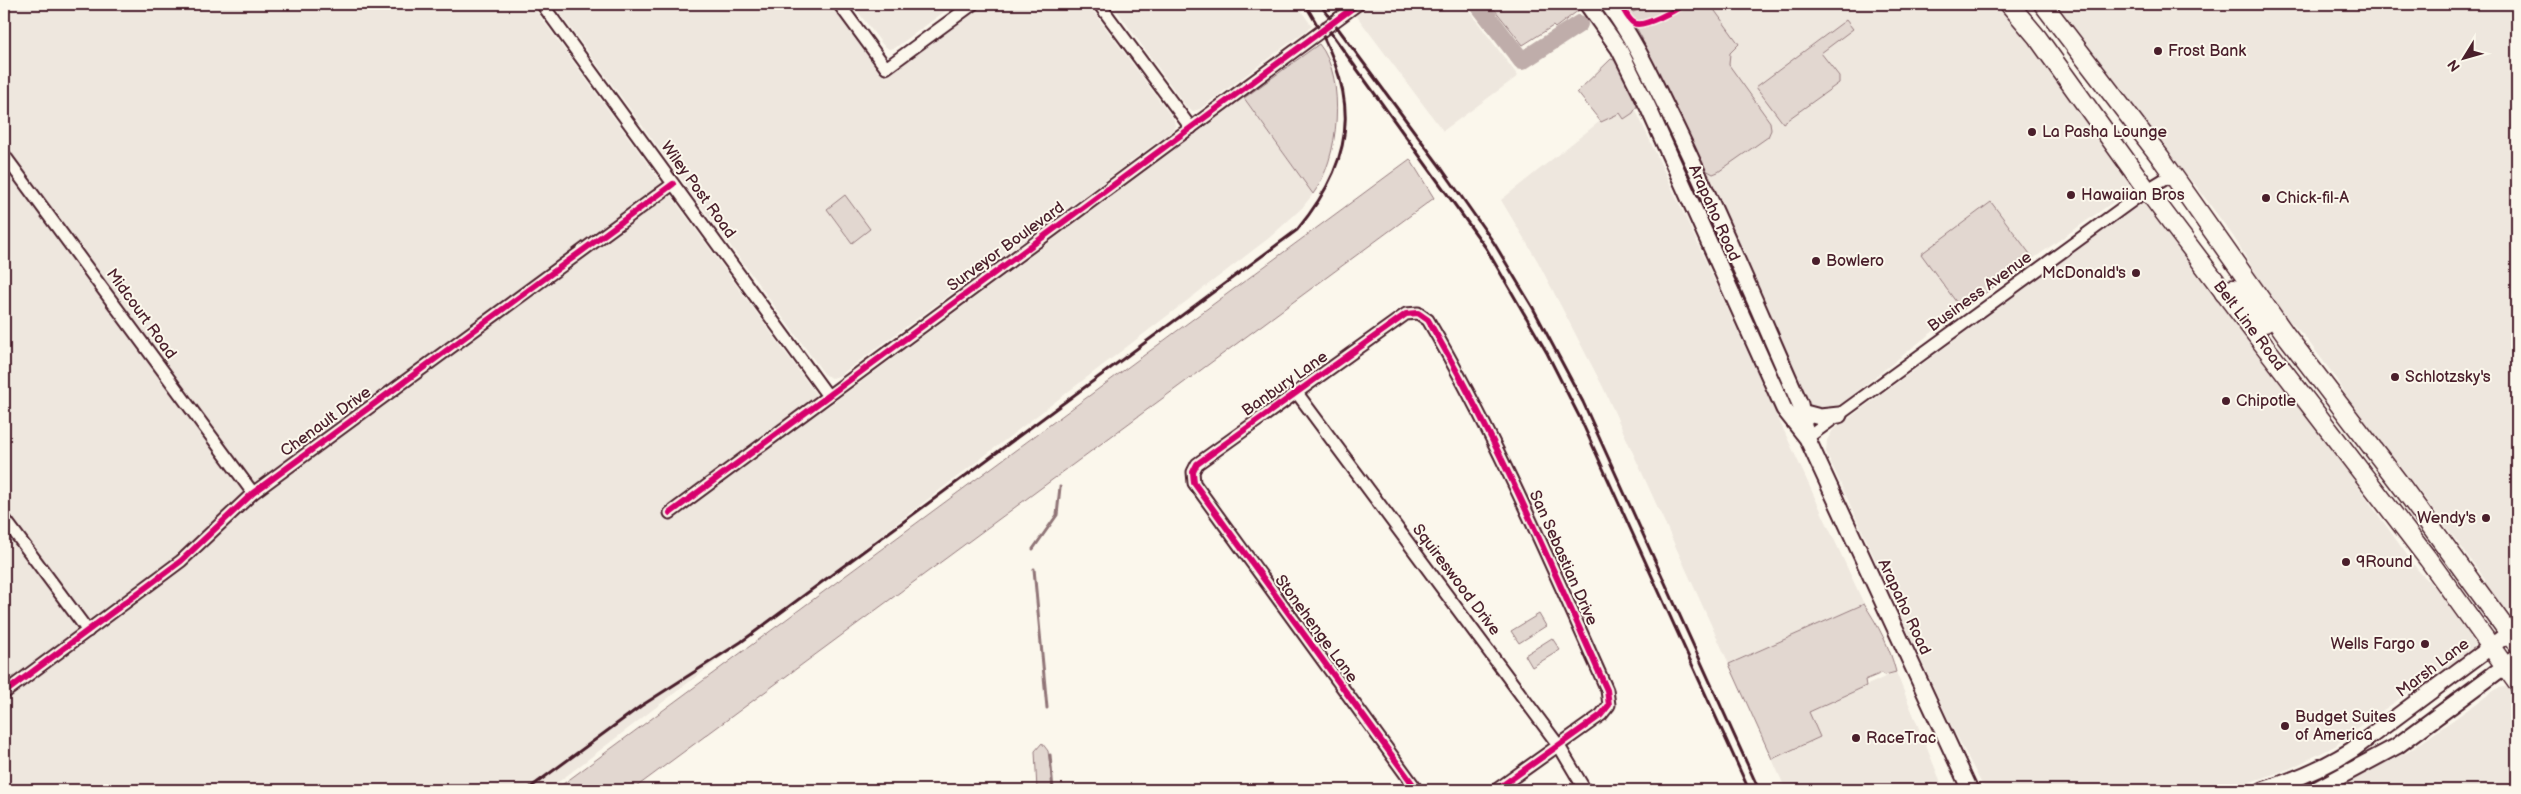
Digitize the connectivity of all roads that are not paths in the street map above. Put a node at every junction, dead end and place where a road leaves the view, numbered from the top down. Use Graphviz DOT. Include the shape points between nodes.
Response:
graph roads {
  1 [pos="542,4"];
  2 [pos="839,4"];
  3 [pos="973,4"];
  4 [pos="1099,4"];
  5 [pos="1358,4"];
  6 [pos="1587,4"];
  7 [pos="1608,4"];
  8 [pos="2009,4"];
  9 [pos="2042,4"];
  10 [pos="1191,128"];
  11 [pos="4,155"];
  12 [pos="2173,174"];
  13 [pos="673,184"];
  14 [pos="2147,190"];
  15 [pos="2224,293"];
  16 [pos="1406,314"];
  17 [pos="2283,332"];
  18 [pos="2266,348"];
  19 [pos="2326,390"];
  20 [pos="1297,393"];
  21 [pos="828,396"];
  22 [pos="1801,412"];
  23 [pos="2316,412"];
  24 [pos="1839,415"];
  25 [pos="1807,438"];
  26 [pos="2374,452"];
  27 [pos="2360,472"];
  28 [pos="1194,483"];
  29 [pos="253,492"];
  30 [pos="670,512"];
  31 [pos="4,518"];
  32 [pos="2438,536"];
  33 [pos="88,631"];
  34 [pos="2515,634"];
  35 [pos="2491,647"];
  36 [pos="2511,661"];
  37 [pos="2517,683"];
  38 [pos="4,693"];
  39 [pos="1559,746"];
  40 [pos="1417,790"];
  41 [pos="1496,790"];
  42 [pos="1585,790"];
  43 [pos="1970,790"];
  44 [pos="2263,790"];
  45 [pos="2315,790"];
  1 -- 13 [label="street, Wiley Post Road"];
  2 -- 3 [label="street" via="886,68"];
  4 -- 10 [label="street"];
  5 -- 10 [label="street, Surveyor Boulevard"];
  6 -- 25 [label="main road, Arapaho Road" via="1619,49 1784,409"];
  7 -- 22 [label="main road, Arapaho Road" via="1642,59 1708,193"];
  8 -- 14 [label="main road, Belt Line Road"];
  9 -- 12 [label="main road, Belt Line Road"];
  10 -- 21 [label="street, Surveyor Boulevard"];
  11 -- 29 [label="street, Midcourt Road"];
  12 -- 14 [label="street, Business Avenue"];
  12 -- 17 [label="main road, Belt Line Road"];
  13 -- 21 [label="street, Wiley Post Road"];
  13 -- 29 [label="street, Chenault Drive"];
  14 -- 15 [label="main road, Belt Line Road"];
  14 -- 24 [label="street, Business Avenue"];
  15 -- 17 [label="main road" via="2238,290 2266,323"];
  15 -- 18 [label="main road, Belt Line Road"];
  16 -- 20 [label="street, Banbury Lane"];
  16 -- 39 [label="street, San Sebastian Drive" via="1418,313 1428,320 1467,386 1509,471 1607,690 1609,705 1601,715"];
  17 -- 19 [label="main road, Belt Line Road"];
  18 -- 19 [label="main road" via="2283,344 2314,382"];
  18 -- 23 [label="main road, Belt Line Road"];
  19 -- 26 [label="main road, Belt Line Road"];
  20 -- 28 [label="street, Banbury Lane" via="1197,464 1192,472"];
  20 -- 39 [label="street, Squireswood Drive"];
  21 -- 30 [label="street, Surveyor Boulevard"];
  22 -- 24 [label="main road" via="1820,417"];
  22 -- 25 [label="main road, Arapaho Road"];
  23 -- 26 [label="main road" via="2325,411 2332,416 2360,452"];
  23 -- 27 [label="main road, Belt Line Road"];
  24 -- 25 [label="street, Business Avenue"];
  25 -- 43 [label="main road, Arapaho Road"];
  26 -- 32 [label="main road, Belt Line Road"];
  27 -- 32 [label="main road" via="2373,468 2412,519"];
  27 -- 35 [label="main road, Belt Line Road"];
  28 -- 40 [label="street, Stonehenge Lane"];
  29 -- 33 [label="street, Chenault Drive" via="181,561"];
  31 -- 33 [label="street"];
  32 -- 34 [label="main road, Belt Line Road"];
  33 -- 38 [label="street, Chenault Drive"];
  34 -- 35 [label="main road, Marsh Lane"];
  35 -- 36 [label="main road, Belt Line Road"];
  35 -- 44 [label="main road, Marsh Lane" via="2363,743 2301,778"];
  36 -- 37 [label="main road, Belt Line Road"];
  36 -- 45 [label="main road" via="2397,746"];
  39 -- 41 [label="street, San Sebastian Drive"];
  39 -- 42 [label="street, Squireswood Drive"];
}
